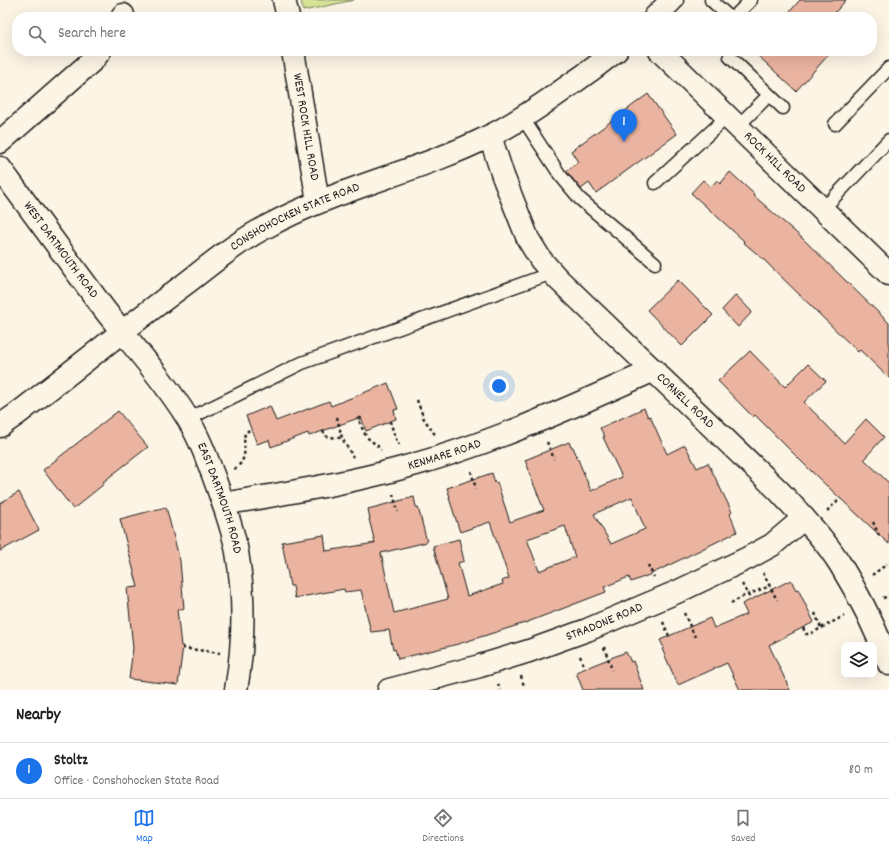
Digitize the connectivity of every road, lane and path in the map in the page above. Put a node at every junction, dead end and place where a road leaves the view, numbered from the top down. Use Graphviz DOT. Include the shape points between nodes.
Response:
graph roads {
  1 [pos="284,0"];
  2 [pos="672,0"];
  3 [pos="711,0"];
  4 [pos="751,0"];
  5 [pos="287,12"];
  6 [pos="660,12"];
  7 [pos="724,12"];
  8 [pos="739,12"];
  9 [pos="96,56"];
  10 [pos="294,56"];
  11 [pos="609,56"];
  12 [pos="665,56"];
  13 [pos="730,56"];
  14 [pos="889,68"];
  15 [pos="769,94"];
  16 [pos="783,108"];
  17 [pos="522,117"];
  18 [pos="733,121"];
  19 [pos="835,124"];
  20 [pos="490,136"];
  21 [pos="889,140"];
  22 [pos="0,142"];
  23 [pos="0,168"];
  24 [pos="655,183"];
  25 [pos="318,202"];
  26 [pos="822,210"];
  27 [pos="655,263"];
  28 [pos="552,273"];
  29 [pos="889,274"];
  30 [pos="122,332"];
  31 [pos="654,370"];
  32 [pos="417,400"];
  33 [pos="337,417"];
  34 [pos="361,418"];
  35 [pos="188,419"];
  36 [pos="390,421"];
  37 [pos="0,426"];
  38 [pos="251,429"];
  39 [pos="323,431"];
  40 [pos="342,438"];
  41 [pos="436,438"];
  42 [pos="547,442"];
  43 [pos="400,450"];
  44 [pos="383,454"];
  45 [pos="554,459"];
  46 [pos="232,470"];
  47 [pos="471,470"];
  48 [pos="359,479"];
  49 [pos="476,489"];
  50 [pos="393,495"];
  51 [pos="840,498"];
  52 [pos="224,504"];
  53 [pos="398,512"];
  54 [pos="825,512"];
  55 [pos="804,518"];
  56 [pos="873,522"];
  57 [pos="880,538"];
  58 [pos="887,564"];
  59 [pos="648,565"];
  60 [pos="764,574"];
  61 [pos="870,577"];
  62 [pos="740,580"];
  63 [pos="656,583"];
  64 [pos="770,586"];
  65 [pos="748,595"];
  66 [pos="751,600"];
  67 [pos="777,600"];
  68 [pos="731,603"];
  69 [pos="816,613"];
  70 [pos="685,614"];
  71 [pos="845,616"];
  72 [pos="661,618"];
  73 [pos="803,628"];
  74 [pos="821,628"];
  75 [pos="669,636"];
  76 [pos="695,637"];
  77 [pos="182,648"];
  78 [pos="604,648"];
  79 [pos="579,652"];
  80 [pos="223,653"];
  81 [pos="889,664"];
  82 [pos="586,668"];
  83 [pos="612,670"];
  84 [pos="521,678"];
  85 [pos="524,686"];
  86 [pos="236,690"];
  87 [pos="389,690"];
  1 -- 5 [label="street"];
  2 -- 6 [label="street"];
  3 -- 7 [label="lane"];
  4 -- 8 [label="lane"];
  9 -- 22 [label="street"];
  10 -- 25 [label="street, WEST ROCK HILL ROAD"];
  11 -- 17 [label="street, CONSHOHOCKEN STATE ROAD"];
  12 -- 18 [label="street, ROCK HILL ROAD"];
  13 -- 15 [label="lane"];
  14 -- 19 [label="lane"];
  15 -- 16 [label="lane"];
  15 -- 18 [label="lane"];
  17 -- 20 [label="street, CONSHOHOCKEN STATE ROAD"];
  17 -- 27 [label="lane" via="560,175 580,199"];
  18 -- 24 [label="lane"];
  18 -- 26 [label="street, ROCK HILL ROAD"];
  20 -- 25 [label="street, CONSHOHOCKEN STATE ROAD"];
  20 -- 28 [label="street, CORNELL ROAD" via="528,240"];
  21 -- 26 [label="lane"];
  23 -- 30 [label="street, WEST DARTMOUTH ROAD"];
  25 -- 30 [label="street, CONSHOHOCKEN STATE ROAD" via="290,214 239,244"];
  26 -- 29 [label="street, ROCK HILL ROAD"];
  28 -- 31 [label="street, CORNELL ROAD"];
  28 -- 35 [label="lane" via="302,362"];
  30 -- 35 [label="street, EAST DARTMOUTH ROAD" via="174,397"];
  30 -- 37 [label="street, CONSHOHOCKEN STATE ROAD"];
  31 -- 48 [label="street, KENMARE ROAD" via="548,417 453,453"];
  31 -- 55 [label="street, CORNELL ROAD"];
  32 -- 41 [label="path" via="424,419"];
  33 -- 40 [label="path"];
  34 -- 44 [label="path" via="358,419 366,436"];
  35 -- 52 [label="street, EAST DARTMOUTH ROAD" via="205,452"];
  36 -- 43 [label="path"];
  38 -- 46 [label="path" via="244,436 245,454 242,462"];
  39 -- 40 [label="path" via="325,436"];
  40 -- 48 [label="path" via="355,461"];
  42 -- 45 [label="path"];
  47 -- 49 [label="path"];
  48 -- 52 [label="street, KENMARE ROAD"];
  50 -- 53 [label="path"];
  51 -- 54 [label="path"];
  52 -- 86 [label="street, EAST DARTMOUTH ROAD" via="237,551 242,595 241,661"];
  55 -- 81 [label="street, CORNELL ROAD" via="839,564 871,623"];
  55 -- 87 [label="street, STRADONE ROAD" via="772,545 748,558 587,630 529,651"];
  56 -- 57 [label="path"];
  58 -- 61 [label="path"];
  59 -- 63 [label="path"];
  60 -- 64 [label="path"];
  62 -- 65 [label="path"];
  64 -- 65 [label="path"];
  64 -- 67 [label="path"];
  65 -- 66 [label="path"];
  65 -- 68 [label="path"];
  69 -- 74 [label="path"];
  70 -- 76 [label="path"];
  71 -- 74 [label="path"];
  72 -- 75 [label="path"];
  73 -- 74 [label="path" via="807,635"];
  77 -- 80 [label="path"];
  78 -- 83 [label="path"];
  79 -- 82 [label="path"];
  84 -- 85 [label="path"];
}
